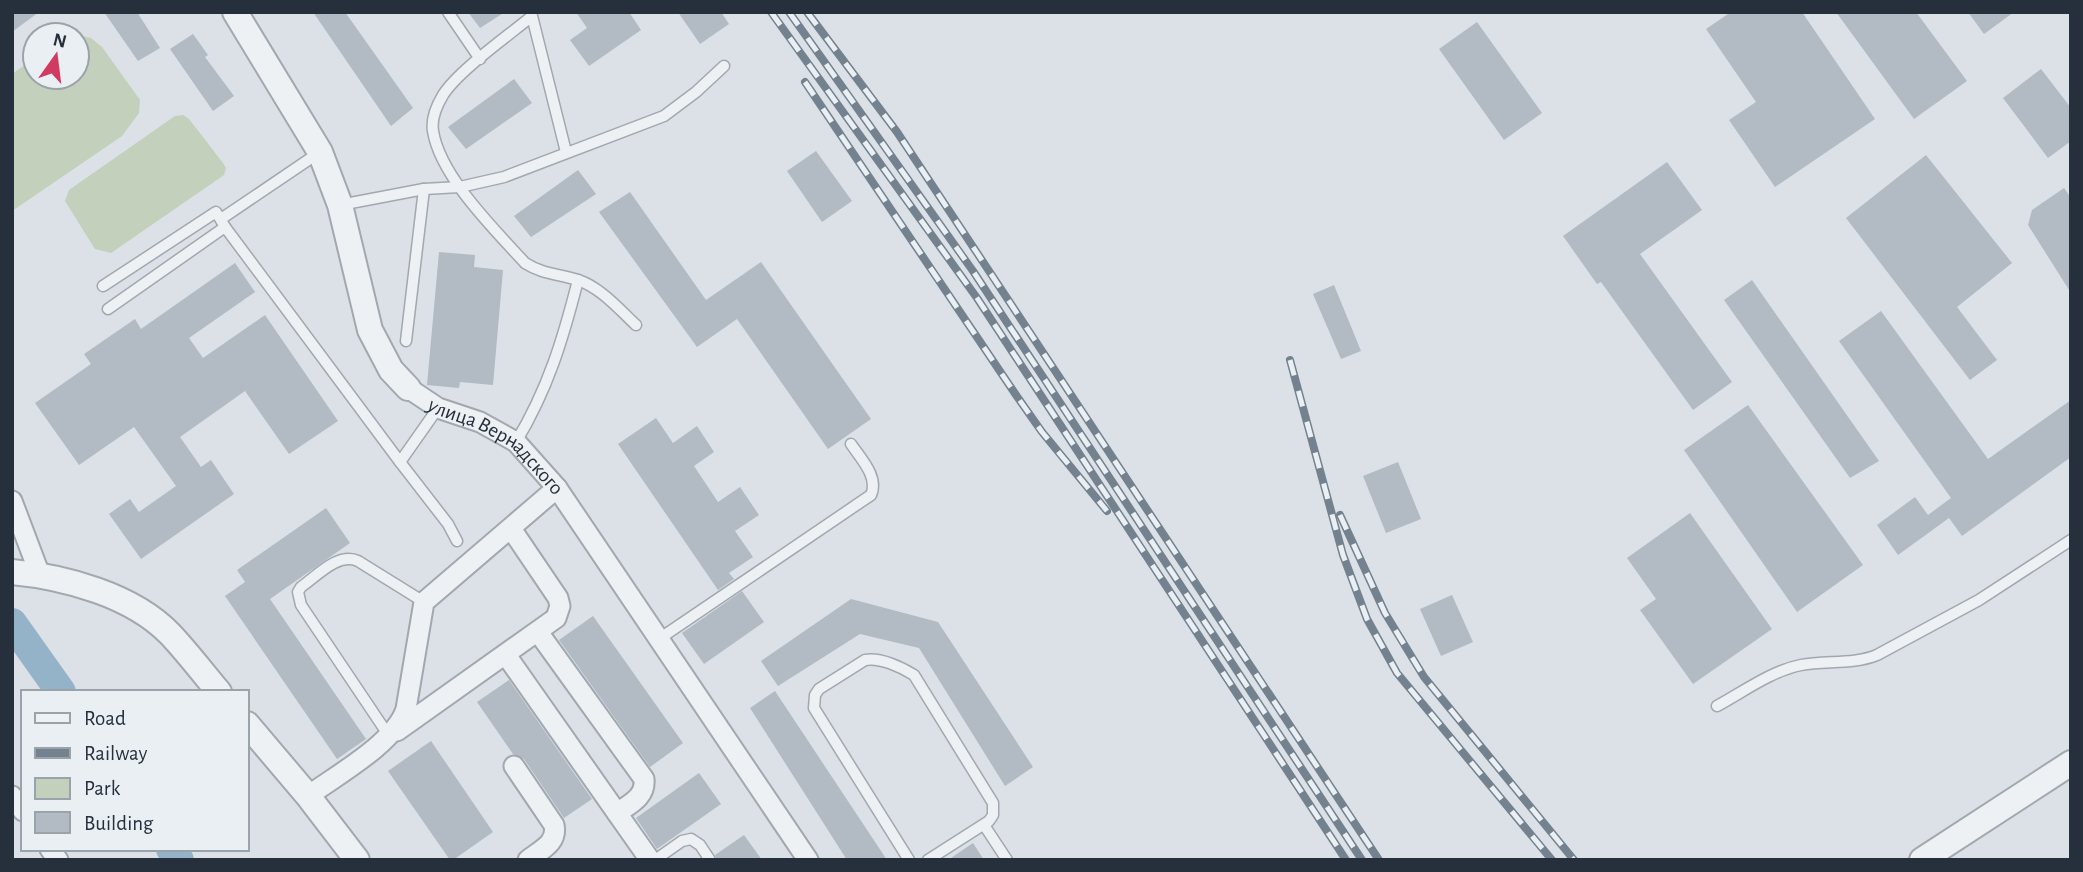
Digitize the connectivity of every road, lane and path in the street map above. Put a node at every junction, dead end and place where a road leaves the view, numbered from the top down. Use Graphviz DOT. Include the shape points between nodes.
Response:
graph roads {
  1 [pos="235,12"];
  2 [pos="448,12"];
  3 [pos="531,14"];
  4 [pos="480,59"];
  5 [pos="724,66"];
  6 [pos="320,152"];
  7 [pos="566,152"];
  8 [pos="460,187"];
  9 [pos="424,188"];
  10 [pos="340,205"];
  11 [pos="223,223"];
  12 [pos="578,280"];
  13 [pos="103,286"];
  14 [pos="108,309"];
  15 [pos="636,325"];
  16 [pos="406,341"];
  17 [pos="408,388"];
  18 [pos="438,408"];
  19 [pos="516,442"];
  20 [pos="851,444"];
  21 [pos="400,462"];
  22 [pos="558,488"];
  23 [pos="12,500"];
  24 [pos="512,530"];
  25 [pos="2071,540"];
  26 [pos="457,541"];
  27 [pos="13,572"];
  28 [pos="40,575"];
  29 [pos="425,602"];
  30 [pos="538,632"];
  31 [pos="659,639"];
  32 [pos="506,655"];
  33 [pos="217,690"];
  34 [pos="1717,706"];
  35 [pos="248,725"];
  36 [pos="390,736"];
  37 [pos="2071,763"];
  38 [pos="514,766"];
  39 [pos="2071,782"];
  40 [pos="309,796"];
  41 [pos="617,813"];
  42 [pos="984,825"];
  43 [pos="357,860"];
  44 [pos="528,860"];
  45 [pos="653,860"];
  46 [pos="710,860"];
  47 [pos="808,860"];
  48 [pos="909,860"];
  49 [pos="928,860"];
  50 [pos="1007,860"];
  51 [pos="1922,860"];
  52 [pos="1951,860"];
  1 -- 6 [label="street, улица Вернадского"];
  2 -- 4 [label="lane"];
  3 -- 4 [label="lane"];
  3 -- 7 [label="lane"];
  4 -- 8 [label="lane" via="443,95 432,128 440,156"];
  5 -- 7 [label="lane" via="664,116"];
  6 -- 10 [label="street, улица Вернадского"];
  6 -- 11 [label="lane"];
  7 -- 8 [label="lane" via="504,177"];
  8 -- 9 [label="lane"];
  8 -- 12 [label="lane" via="524,263"];
  9 -- 10 [label="lane"];
  9 -- 16 [label="lane"];
  10 -- 17 [label="street, улица Вернадского" via="370,330 391,370"];
  11 -- 13 [label="lane" via="216,212"];
  11 -- 14 [label="lane"];
  11 -- 21 [label="lane"];
  12 -- 15 [label="lane" via="592,286"];
  12 -- 19 [label="lane" via="546,388"];
  17 -- 18 [label="street, улица Вернадского"];
  18 -- 19 [label="street, улица Вернадского" via="480,422"];
  18 -- 21 [label="lane"];
  19 -- 22 [label="street, улица Вернадского"];
  20 -- 31 [label="lane" via="873,479 871,495"];
  21 -- 26 [label="lane"];
  22 -- 24 [label="street"];
  22 -- 31 [label="street, улица Вернадского"];
  23 -- 28 [label="street"];
  24 -- 29 [label="street"];
  24 -- 30 [label="street" via="558,598 556,618"];
  25 -- 34 [label="lane" via="1979,600 1877,655 1784,670"];
  27 -- 28 [label="street"];
  28 -- 33 [label="street" via="96,590 146,615 168,633"];
  29 -- 36 [label="street" via="406,709"];
  29 -- 36 [label="lane" via="347,558 298,592 299,601"];
  30 -- 32 [label="street"];
  30 -- 41 [label="street" via="644,779 639,797"];
  31 -- 47 [label="street, улица Вернадского"];
  32 -- 36 [label="street"];
  32 -- 41 [label="street"];
  35 -- 40 [label="street"];
  36 -- 40 [label="street"];
  37 -- 51 [label="street"];
  38 -- 44 [label="street" via="555,831 552,842"];
  39 -- 52 [label="street"];
  40 -- 43 [label="street"];
  41 -- 45 [label="street"];
  42 -- 48 [label="lane" via="993,815 991,797 914,675 866,660 819,689 814,708"];
  42 -- 49 [label="lane"];
  42 -- 50 [label="lane"];
  45 -- 46 [label="lane" via="691,839"];
}
